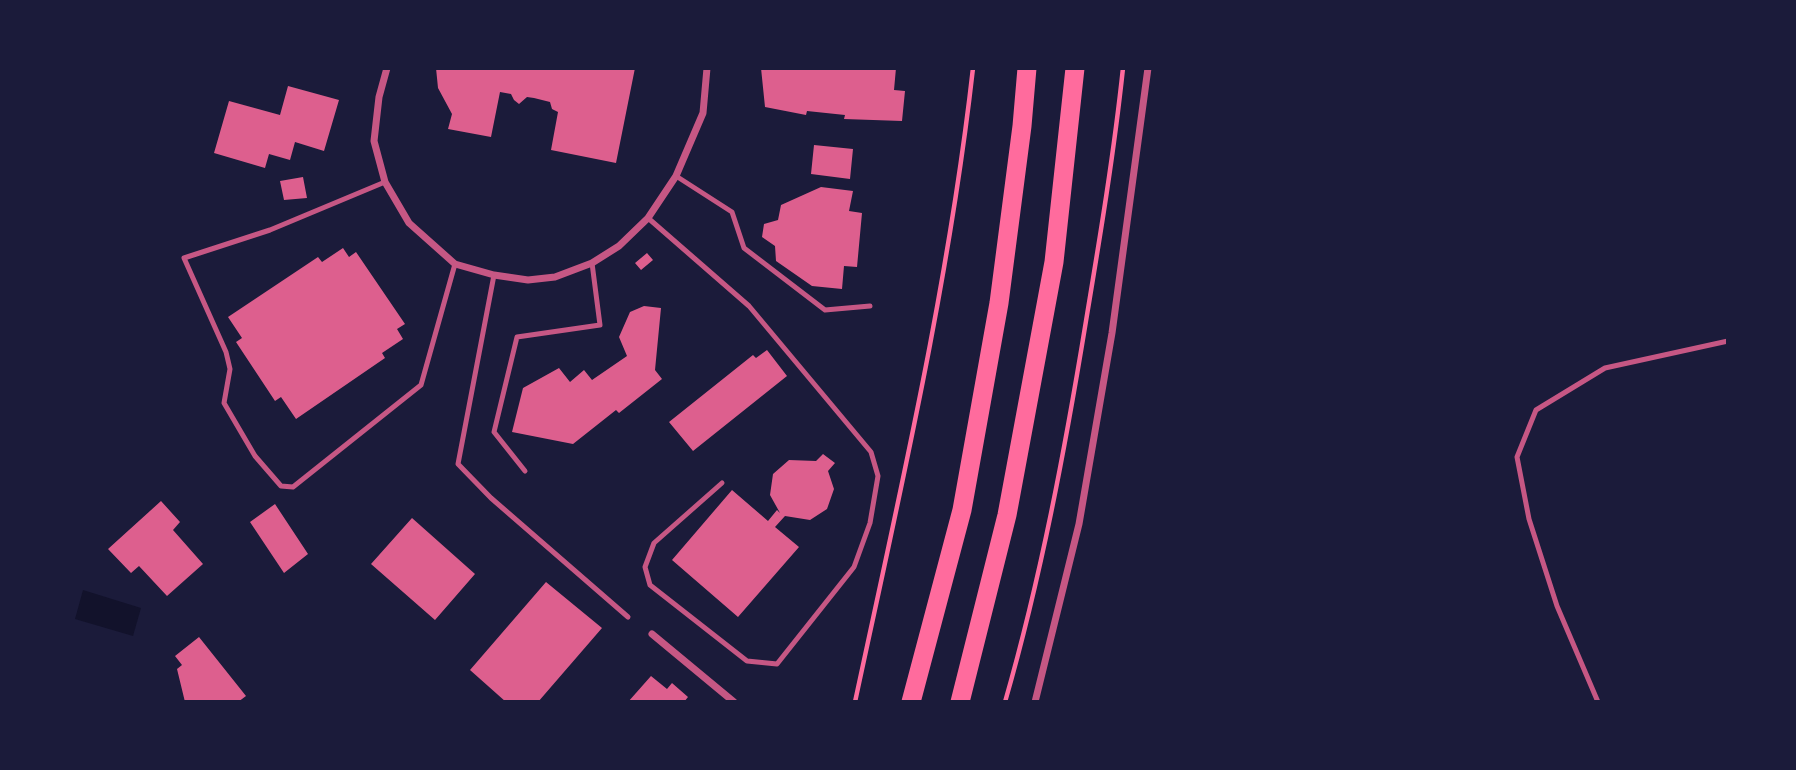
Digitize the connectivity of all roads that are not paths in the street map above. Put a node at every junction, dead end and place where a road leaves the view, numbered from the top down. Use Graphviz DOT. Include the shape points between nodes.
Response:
graph roads {
  1 [pos="387,68"];
  2 [pos="707,68"];
  3 [pos="1027,68"];
  4 [pos="1075,68"];
  5 [pos="1148,68"];
  6 [pos="676,176"];
  7 [pos="385,182"];
  8 [pos="648,218"];
  9 [pos="592,263"];
  10 [pos="455,264"];
  11 [pos="494,275"];
  12 [pos="870,306"];
  13 [pos="1728,341"];
  14 [pos="525,471"];
  15 [pos="722,483"];
  16 [pos="628,617"];
  17 [pos="652,634"];
  18 [pos="734,702"];
  19 [pos="911,702"];
  20 [pos="960,702"];
  21 [pos="1035,702"];
  22 [pos="1598,702"];
  1 -- 7 [label="street" via="374,141"];
  2 -- 6 [label="street" via="703,113"];
  3 -- 19 [label="highway" via="999,303 969,468"];
  4 -- 20 [label="highway" via="1054,262 1007,515"];
  5 -- 21 [label="street" via="1112,333 1084,496"];
  6 -- 8 [label="street"];
  6 -- 12 [label="lane" via="732,212 744,248 825,310"];
  7 -- 10 [label="street" via="409,223"];
  7 -- 10 [label="lane" via="270,230 184,258 226,352 230,369 224,403 255,456 281,486 293,487 421,385"];
  8 -- 9 [label="street" via="619,246"];
  8 -- 15 [label="lane" via="749,306 871,452 877,477 870,523 854,566 777,664 747,661 650,585 645,567 654,543"];
  9 -- 11 [label="street" via="528,280"];
  9 -- 14 [label="lane" via="600,325 517,337 494,432"];
  10 -- 11 [label="street"];
  11 -- 16 [label="lane" via="458,464"];
  13 -- 22 [label="lane" via="1605,368 1536,410 1517,457 1529,519 1557,606"];
  17 -- 18 [label="street"];
}
